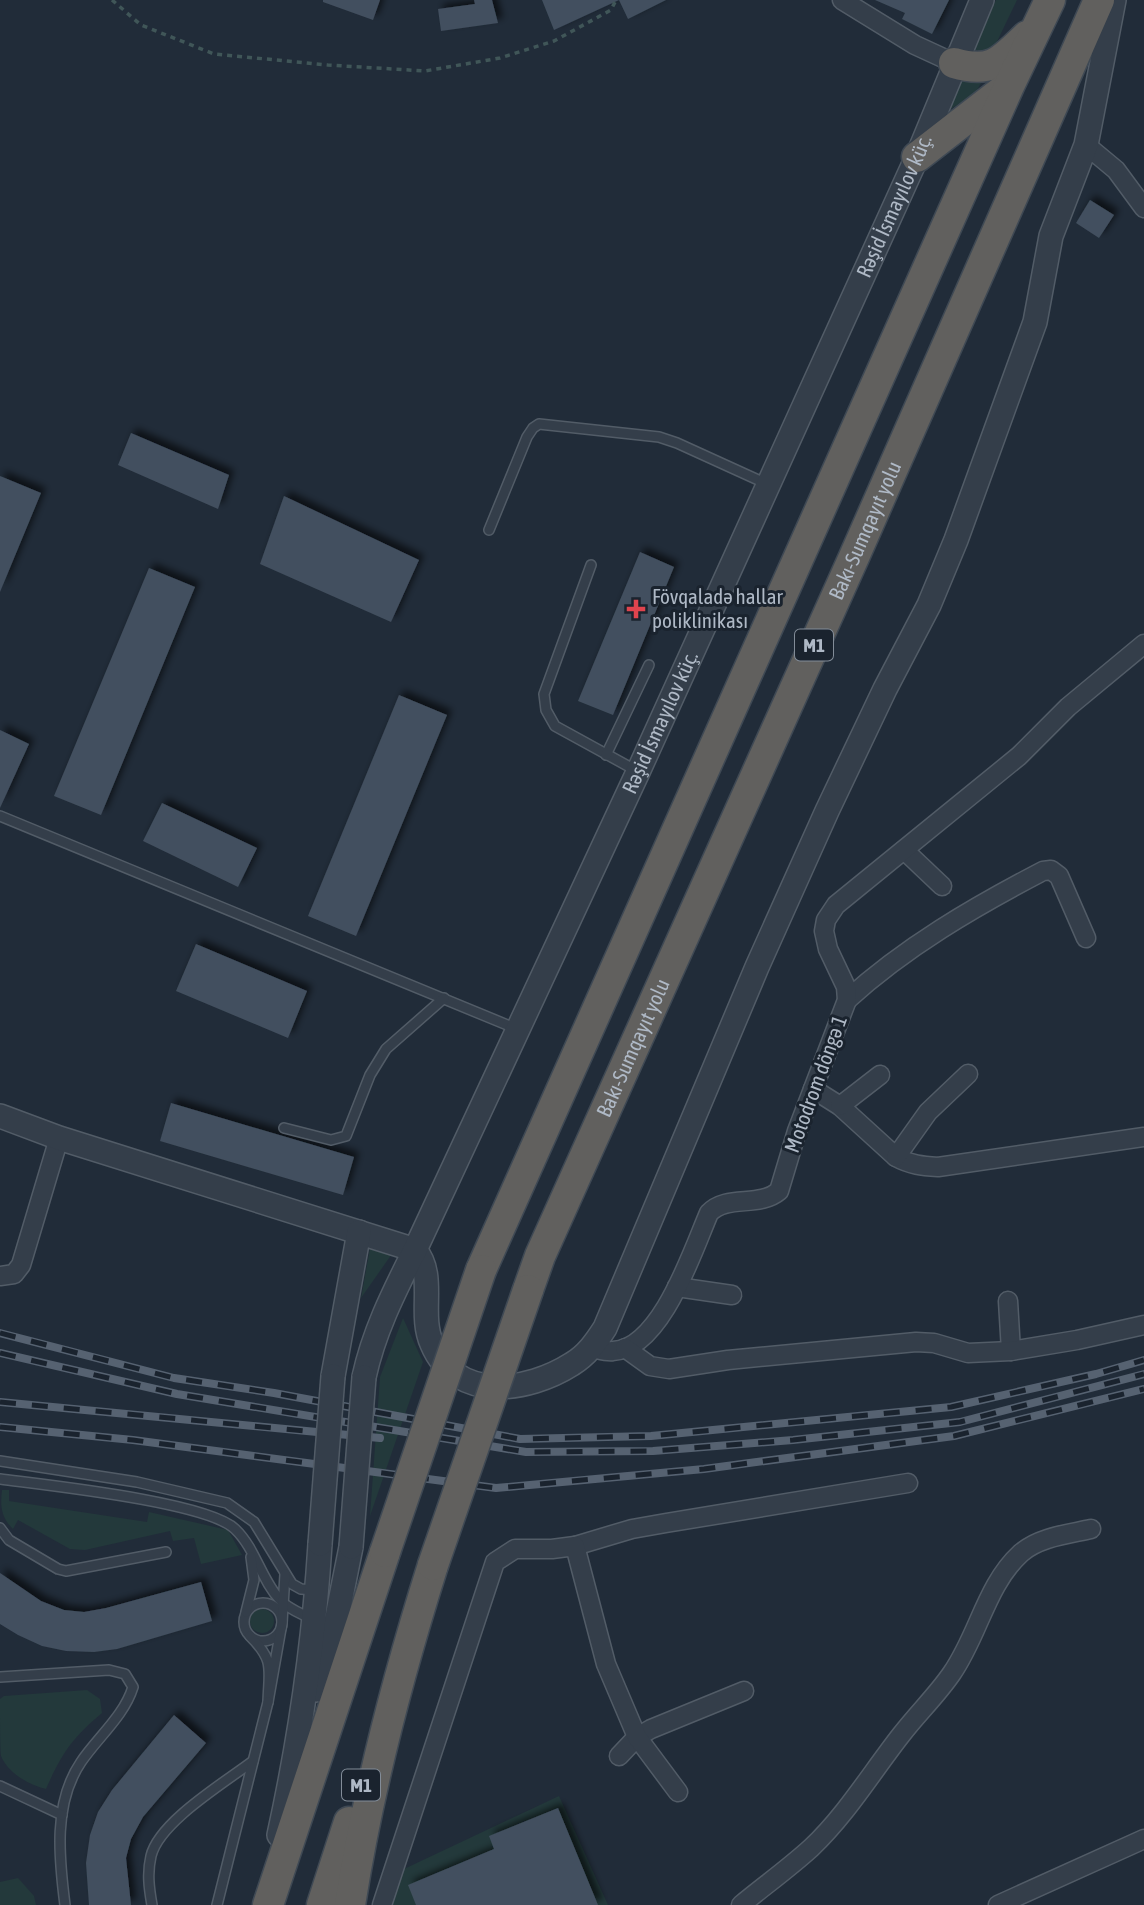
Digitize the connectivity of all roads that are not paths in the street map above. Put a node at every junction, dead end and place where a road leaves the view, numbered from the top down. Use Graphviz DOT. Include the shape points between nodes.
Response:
graph roads {
  1 [pos="842,0"];
  2 [pos="982,0"];
  3 [pos="1099,0"];
  4 [pos="1114,0"];
  5 [pos="1045,12"];
  6 [pos="954,63"];
  7 [pos="1009,86"];
  8 [pos="1086,145"];
  9 [pos="917,157"];
  10 [pos="1144,208"];
  11 [pos="768,485"];
  12 [pos="489,530"];
  13 [pos="591,565"];
  14 [pos="1144,644"];
  15 [pos="649,665"];
  16 [pos="606,755"];
  17 [pos="638,772"];
  18 [pos="0,816"];
  19 [pos="904,850"];
  20 [pos="942,887"];
  21 [pos="1086,938"];
  22 [pos="444,998"];
  23 [pos="848,1000"];
  24 [pos="519,1030"];
  25 [pos="968,1074"];
  26 [pos="880,1075"];
  27 [pos="813,1089"];
  28 [pos="840,1106"];
  29 [pos="0,1116"];
  30 [pos="285,1128"];
  31 [pos="59,1138"];
  32 [pos="1144,1138"];
  33 [pos="896,1157"];
  34 [pos="359,1232"];
  35 [pos="415,1250"];
  36 [pos="0,1276"];
  37 [pos="398,1280"];
  38 [pos="677,1287"];
  39 [pos="732,1295"];
  40 [pos="1008,1301"];
  41 [pos="1144,1325"];
  42 [pos="592,1348"];
  43 [pos="625,1348"];
  44 [pos="1011,1351"];
  45 [pos="334,1367"];
  46 [pos="0,1461"];
  47 [pos="0,1479"];
  48 [pos="908,1483"];
  49 [pos="0,1528"];
  50 [pos="1091,1529"];
  51 [pos="247,1542"];
  52 [pos="575,1546"];
  53 [pos="166,1552"];
  54 [pos="285,1574"];
  55 [pos="317,1590"];
  56 [pos="284,1604"];
  57 [pos="246,1612"];
  58 [pos="314,1620"];
  59 [pos="282,1623"];
  60 [pos="250,1636"];
  61 [pos="401,1665"];
  62 [pos="0,1677"];
  63 [pos="744,1691"];
  64 [pos="268,1702"];
  65 [pos="637,1737"];
  66 [pos="619,1756"];
  67 [pos="253,1761"];
  68 [pos="293,1770"];
  69 [pos="0,1786"];
  70 [pos="678,1792"];
  71 [pos="62,1815"];
  72 [pos="1144,1839"];
  73 [pos="65,1905"];
  74 [pos="152,1905"];
  75 [pos="217,1905"];
  76 [pos="265,1905"];
  77 [pos="322,1905"];
  78 [pos="350,1905"];
  79 [pos="382,1905"];
  80 [pos="741,1905"];
  81 [pos="998,1905"];
  1 -- 6 [label="street"];
  2 -- 6 [label="street, Rəşid İsmayılov küç."];
  3 -- 61 [label="highway, Bakı-Sumqayıt yolu / M1, bridge" via="540,1256"];
  4 -- 8 [label="street"];
  5 -- 6 [label="highway" via="995,64 972,68"];
  5 -- 7 [label="highway, M1"];
  6 -- 9 [label="street, Rəşid İsmayılov küç."];
  7 -- 9 [label="highway"];
  7 -- 76 [label="highway, M1, bridge" via="481,1270"];
  8 -- 10 [label="street" via="1116,170"];
  8 -- 42 [label="street" via="1051,236 1035,322 938,583 827,811 605,1328"];
  9 -- 11 [label="street, Rəşid İsmayılov küç."];
  11 -- 12 [label="lane" via="659,437 539,424 527,437"];
  11 -- 17 [label="street, Rəşid İsmayılov küç."];
  13 -- 16 [label="lane" via="544,694 555,726"];
  14 -- 19 [label="street, Motodrom döngə 1" via="1068,706 1019,756"];
  15 -- 16 [label="lane"];
  16 -- 17 [label="lane"];
  17 -- 24 [label="street, Rəşid İsmayılov küç."];
  18 -- 22 [label="lane"];
  19 -- 20 [label="street"];
  19 -- 23 [label="street, Motodrom döngə 1" via="836,905 826,920 828,949"];
  21 -- 23 [label="street" via="1059,876 1043,870 915,945"];
  22 -- 24 [label="lane"];
  22 -- 30 [label="lane" via="386,1049 370,1074 346,1136 331,1140"];
  23 -- 27 [label="street, Motodrom döngə 1"];
  24 -- 35 [label="street, Rəşid İsmayılov küç."];
  25 -- 33 [label="street" via="928,1112"];
  26 -- 28 [label="street"];
  27 -- 28 [label="street"];
  27 -- 38 [label="street, Motodrom döngə 1" via="779,1191 763,1199 715,1206"];
  28 -- 33 [label="street"];
  29 -- 31 [label="street"];
  31 -- 34 [label="street"];
  31 -- 36 [label="street" via="21,1265 14,1274"];
  32 -- 33 [label="street" via="939,1167 906,1163"];
  34 -- 35 [label="street"];
  34 -- 45 [label="street"];
  35 -- 37 [label="street, Rəşid İsmayılov küç."];
  35 -- 42 [label="street" via="425,1268 430,1341 451,1370 466,1379 483,1386 519,1386 573,1364"];
  37 -- 45 [label="street"];
  37 -- 68 [label="street, bridge" via="364,1377 351,1546 337,1617"];
  38 -- 39 [label="street"];
  38 -- 43 [label="street, Motodrom döngə 1" via="656,1325"];
  40 -- 44 [label="street"];
  41 -- 44 [label="street"];
  42 -- 43 [label="street"];
  43 -- 44 [label="street" via="650,1366 669,1369 916,1342 968,1353"];
  45 -- 55 [label="street, bridge"];
  46 -- 54 [label="lane" via="137,1482 227,1503 254,1521"];
  47 -- 51 [label="lane" via="195,1511 226,1521"];
  48 -- 52 [label="street" via="655,1525"];
  49 -- 53 [label="lane" via="9,1540 66,1571"];
  50 -- 80 [label="street" via="1039,1542 1001,1574 941,1690 821,1837"];
  51 -- 56 [label="lane"];
  51 -- 57 [label="lane" via="254,1580"];
  52 -- 65 [label="street" via="600,1647"];
  52 -- 79 [label="street" via="515,1549 495,1562"];
  54 -- 55 [label="lane" via="301,1589"];
  54 -- 56 [label="lane"];
  55 -- 58 [label="street"];
  56 -- 58 [label="lane"];
  56 -- 59 [label="lane"];
  57 -- 59 [label="lane" via="259,1602 268,1603 281,1614"];
  57 -- 60 [label="lane" via="243,1621"];
  58 -- 68 [label="street"];
  59 -- 60 [label="lane" via="274,1639"];
  59 -- 64 [label="lane"];
  60 -- 64 [label="lane" via="268,1659"];
  61 -- 77 [label="highway, M1"];
  61 -- 78 [label="highway"];
  62 -- 71 [label="lane" via="109,1670 125,1674 133,1687 129,1701 79,1764"];
  63 -- 65 [label="street"];
  64 -- 67 [label="lane"];
  65 -- 66 [label="street"];
  65 -- 70 [label="street"];
  67 -- 74 [label="lane" via="161,1834 151,1854 148,1880"];
  67 -- 75 [label="lane"];
  68 -- 76 [label="street"];
  69 -- 71 [label="lane"];
  71 -- 73 [label="lane"];
  72 -- 81 [label="street"];
}
